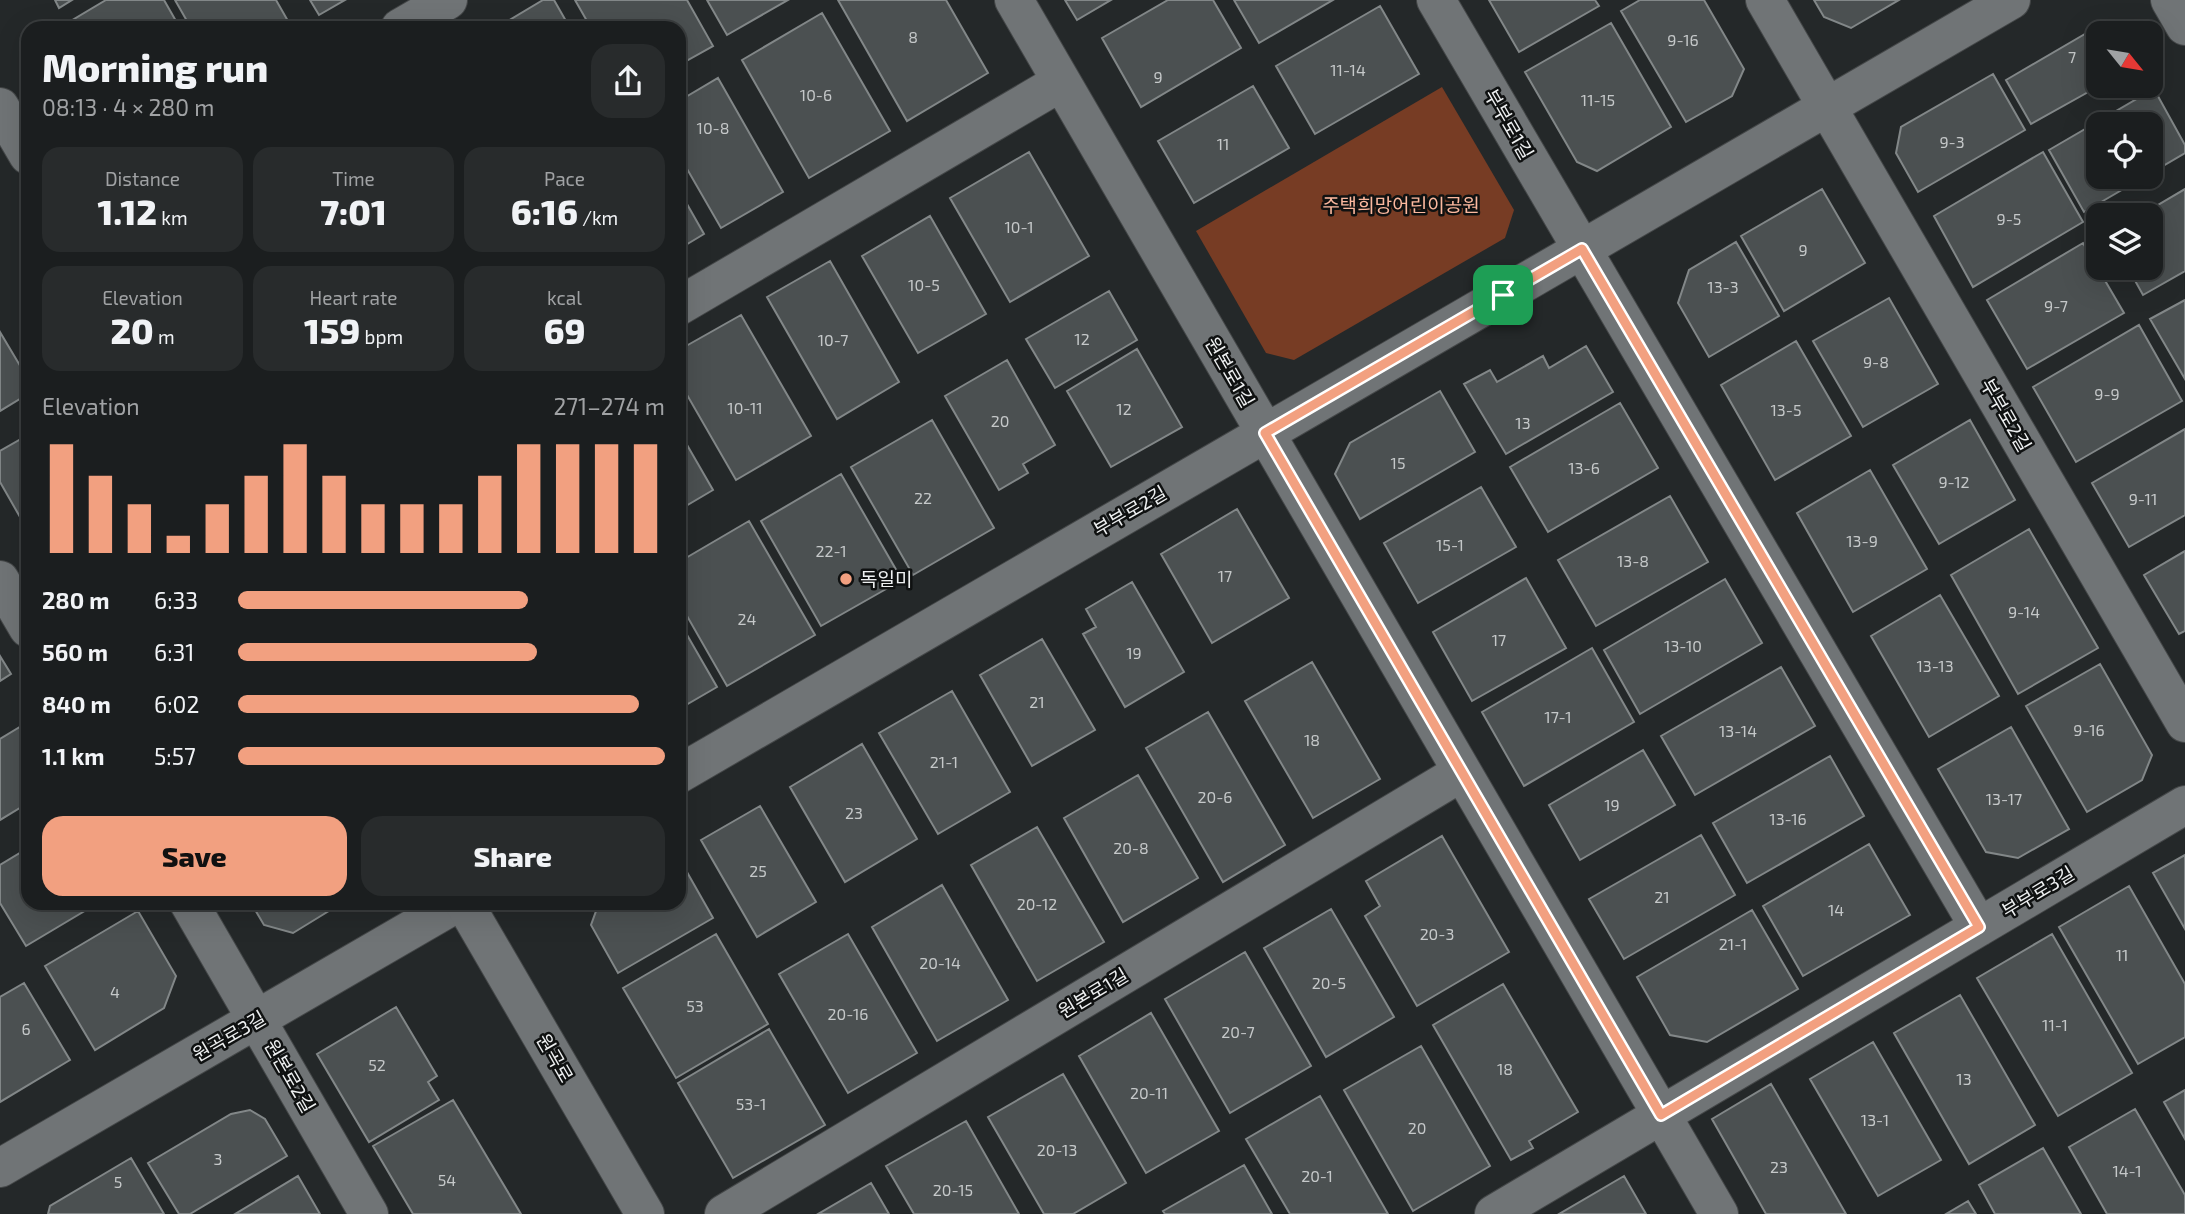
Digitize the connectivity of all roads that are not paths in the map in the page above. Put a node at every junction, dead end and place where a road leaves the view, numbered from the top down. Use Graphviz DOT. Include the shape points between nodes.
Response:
graph roads {
  1 [pos="448,0"];
  2 [pos="1014,0"];
  3 [pos="1436,0"];
  4 [pos="1765,0"];
  5 [pos="2011,0"];
  6 [pos="2170,0"];
  7 [pos="412,21"];
  8 [pos="2185,26"];
  9 [pos="1061,82"];
  10 [pos="0,107"];
  11 [pos="1827,107"];
  12 [pos="21,143"];
  13 [pos="1582,249"];
  14 [pos="686,302"];
  15 [pos="1265,433"];
  16 [pos="0,580"];
  17 [pos="21,616"];
  18 [pos="2185,723"];
  19 [pos="686,770"];
  20 [pos="1462,772"];
  21 [pos="2185,804"];
  22 [pos="194,910"];
  23 [pos="445,910"];
  24 [pos="468,910"];
  25 [pos="1979,927"];
  26 [pos="258,1019"];
  27 [pos="1661,1115"];
  28 [pos="0,1168"];
  29 [pos="369,1214"];
  30 [pos="645,1214"];
  31 [pos="724,1214"];
  32 [pos="1494,1214"];
  33 [pos="1719,1214"];
  1 -- 7 [label="street"];
  2 -- 9 [label="street, 원본로1길"];
  3 -- 13 [label="street, 부부로1길"];
  4 -- 11 [label="street"];
  5 -- 11 [label="street, 부부로2길"];
  6 -- 8 [label="street"];
  9 -- 14 [label="street"];
  9 -- 15 [label="street, 원본로1길"];
  10 -- 12 [label="street"];
  11 -- 13 [label="street, 부부로2길"];
  11 -- 18 [label="street, 부부로2길"];
  13 -- 15 [label="street, 부부로2길"];
  13 -- 25 [label="street"];
  15 -- 19 [label="street, 부부로2길"];
  15 -- 20 [label="street, 원본로1길"];
  16 -- 17 [label="street"];
  20 -- 27 [label="street, 원본로1길"];
  20 -- 31 [label="street, 원본로1길"];
  21 -- 25 [label="street, 부부로3길"];
  22 -- 26 [label="street, 원본로2길"];
  23 -- 26 [label="street, 원곡로3길"];
  24 -- 30 [label="street, 원곡로"];
  25 -- 27 [label="street, 부부로3길"];
  26 -- 28 [label="street, 원곡로3길"];
  26 -- 29 [label="street, 원본로2길"];
  27 -- 32 [label="street, 부부로3길"];
  27 -- 33 [label="street, 원본로1길"];
}
